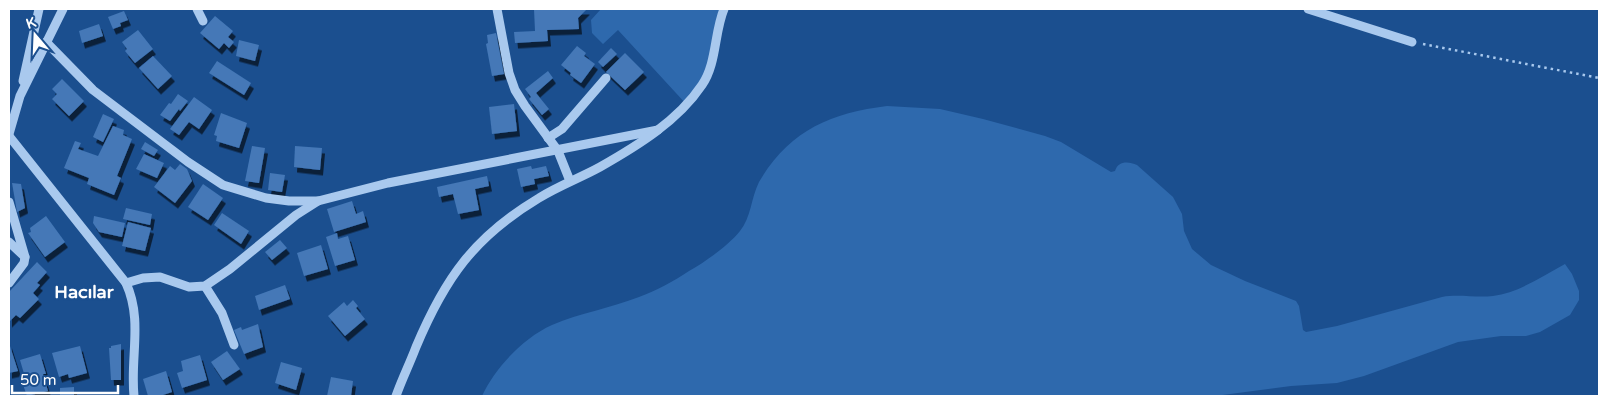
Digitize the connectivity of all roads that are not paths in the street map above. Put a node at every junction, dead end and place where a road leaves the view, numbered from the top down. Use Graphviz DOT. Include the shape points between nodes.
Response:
graph roads {
  1 [pos="39,9"];
  2 [pos="63,9"];
  3 [pos="196,9"];
  4 [pos="497,9"];
  5 [pos="724,9"];
  6 [pos="1308,9"];
  7 [pos="203,21"];
  8 [pos="46,42"];
  9 [pos="1412,42"];
  10 [pos="606,78"];
  11 [pos="20,96"];
  12 [pos="658,130"];
  13 [pos="9,135"];
  14 [pos="548,138"];
  15 [pos="558,151"];
  16 [pos="570,182"];
  17 [pos="318,201"];
  18 [pos="9,202"];
  19 [pos="9,242"];
  20 [pos="24,257"];
  21 [pos="9,283"];
  22 [pos="126,283"];
  23 [pos="205,286"];
  24 [pos="234,345"];
  25 [pos="134,396"];
  26 [pos="396,396"];
  1 -- 11 [label="street"];
  2 -- 8 [label="street"];
  3 -- 7 [label="street"];
  4 -- 14 [label="street" via="515,90"];
  5 -- 12 [label="street" via="709,72 702,85 687,104"];
  6 -- 9 [label="street"];
  8 -- 11 [label="street"];
  8 -- 17 [label="street" via="93,90 223,185 266,198"];
  10 -- 14 [label="street" via="562,129"];
  11 -- 13 [label="street"];
  12 -- 15 [label="street"];
  12 -- 16 [label="street"];
  13 -- 22 [label="street"];
  14 -- 15 [label="street"];
  15 -- 16 [label="street"];
  15 -- 17 [label="street" via="388,183"];
  16 -- 26 [label="street" via="502,221 476,246 441,295"];
  17 -- 23 [label="street"];
  18 -- 20 [label="street"];
  19 -- 20 [label="street"];
  20 -- 21 [label="street" via="24,263"];
  22 -- 23 [label="street" via="160,278 189,287"];
  22 -- 25 [label="street" via="135,312"];
  23 -- 24 [label="street" via="222,313"];
}
